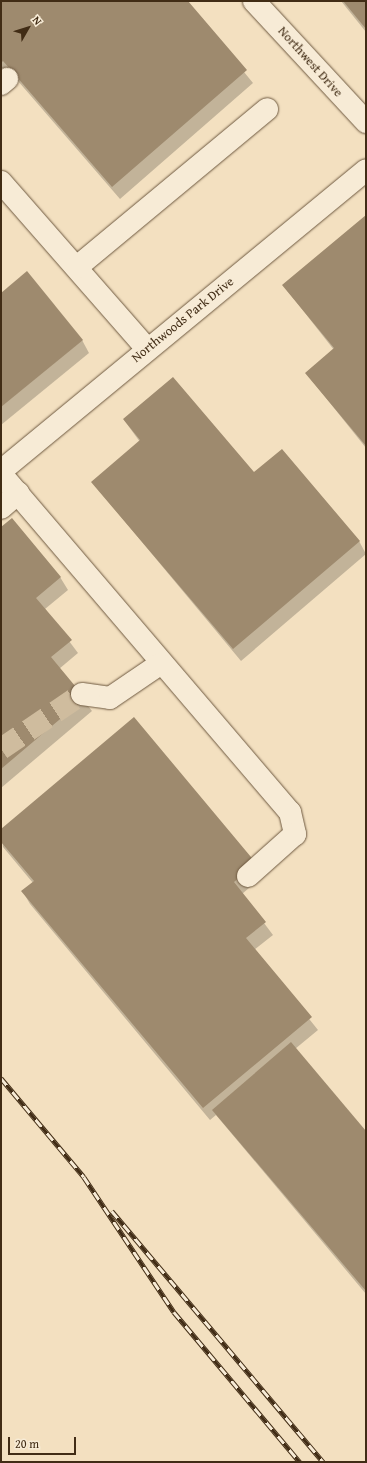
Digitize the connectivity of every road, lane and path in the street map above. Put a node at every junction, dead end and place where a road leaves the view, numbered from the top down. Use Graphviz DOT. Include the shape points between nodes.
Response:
graph roads {
  1 [pos="254,1"];
  2 [pos="267,109"];
  3 [pos="366,122"];
  4 [pos="366,170"];
  5 [pos="1,182"];
  6 [pos="77,267"];
  7 [pos="146,349"];
  8 [pos="1,472"];
  9 [pos="18,493"];
  10 [pos="1,508"];
  11 [pos="160,664"];
  12 [pos="82,694"];
  13 [pos="248,876"];
  1 -- 3 [label="street, Northwest Drive"];
  2 -- 6 [label="street"];
  4 -- 7 [label="street, Northwoods Park Drive"];
  5 -- 6 [label="street"];
  6 -- 7 [label="street"];
  7 -- 8 [label="street, Northwoods Park Drive"];
  8 -- 9 [label="street"];
  9 -- 10 [label="street"];
  9 -- 11 [label="street"];
  11 -- 12 [label="street" via="110,698"];
  11 -- 13 [label="street" via="290,812 294,834"];
}
